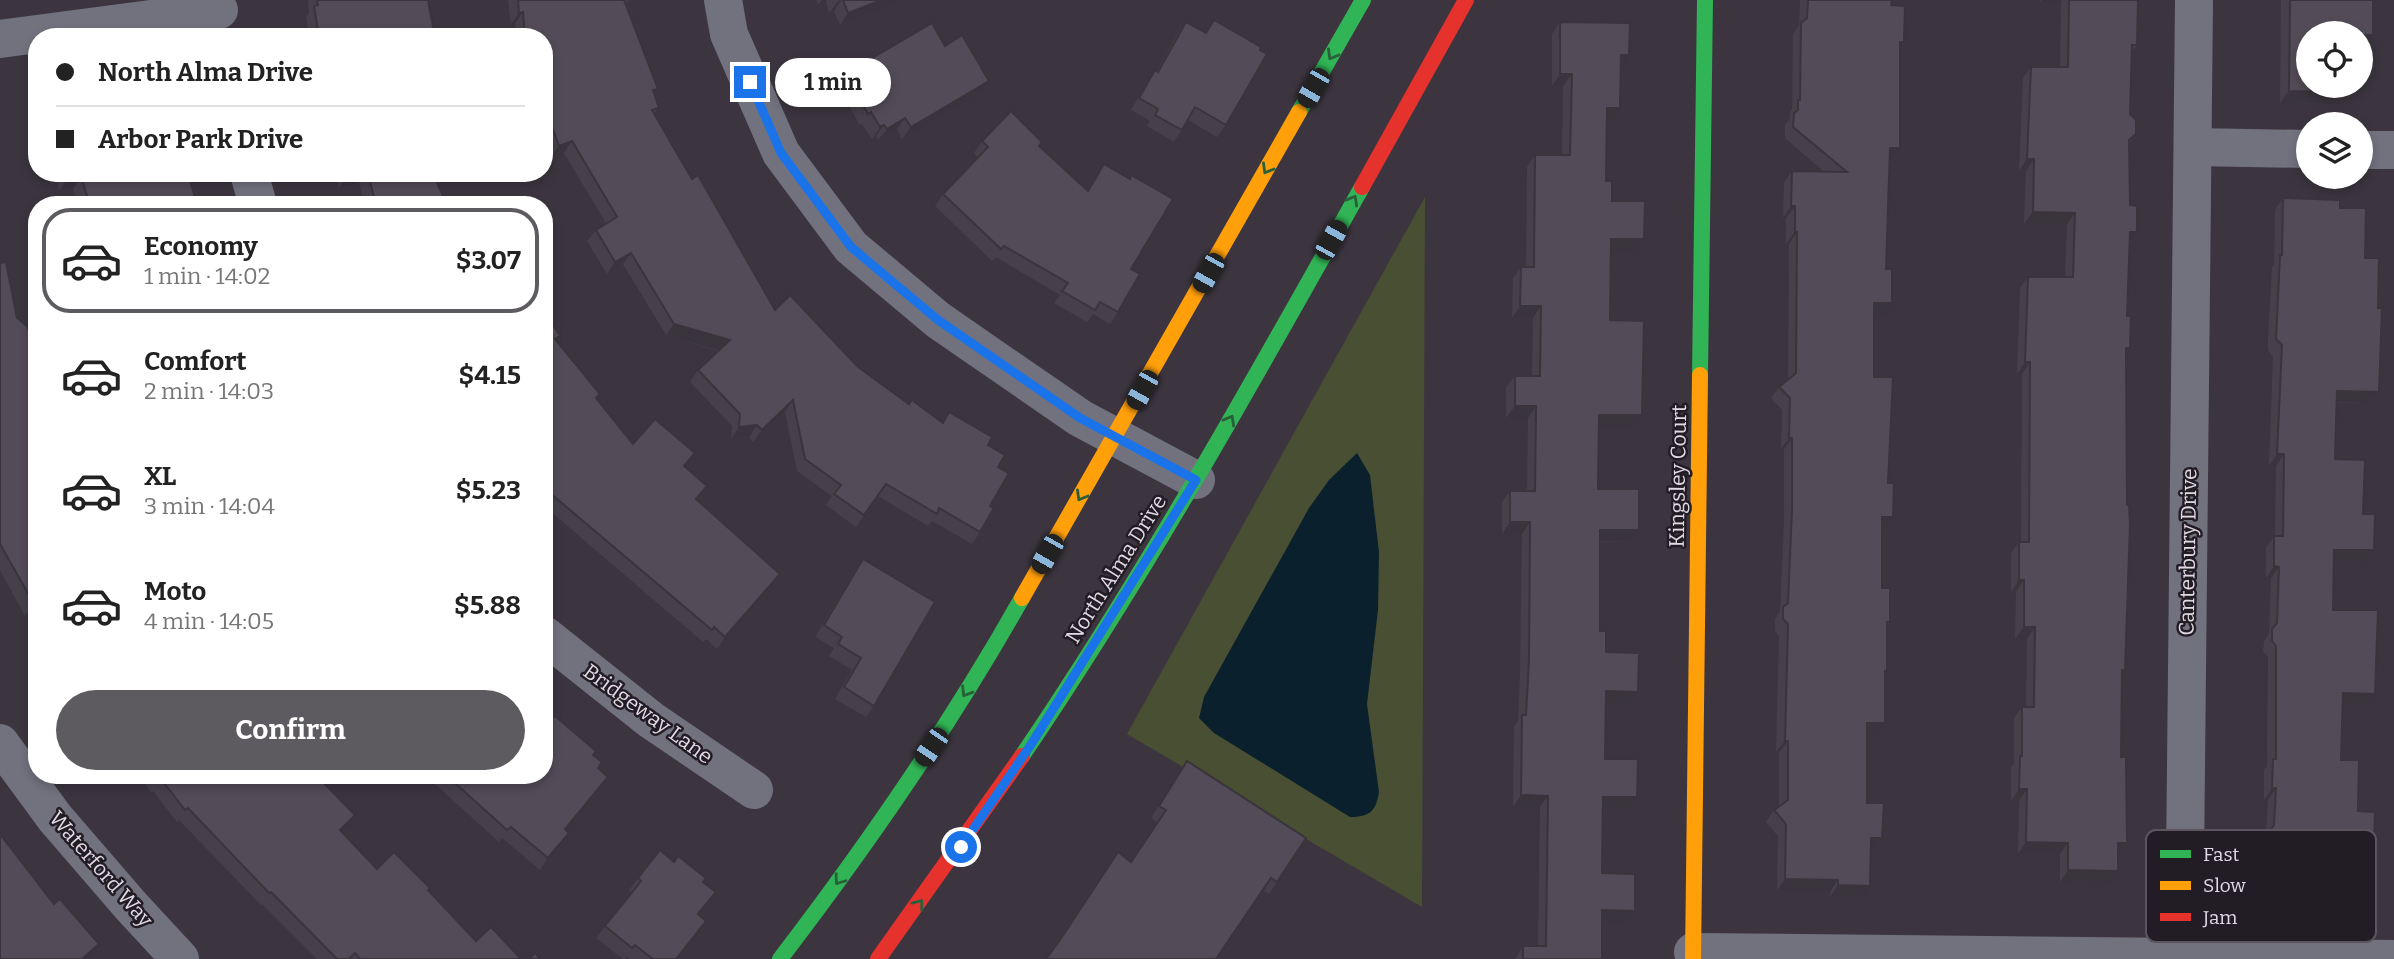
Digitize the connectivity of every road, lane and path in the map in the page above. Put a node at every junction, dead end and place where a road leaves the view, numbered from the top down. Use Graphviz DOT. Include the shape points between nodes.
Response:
graph roads {
  1 [pos="723,0"];
  2 [pos="1363,0"];
  3 [pos="1466,0"];
  4 [pos="1705,0"];
  5 [pos="2194,0"];
  6 [pos="220,16"];
  7 [pos="105,28"];
  8 [pos="28,36"];
  9 [pos="0,39"];
  10 [pos="2193,147"];
  11 [pos="2296,149"];
  12 [pos="2373,150"];
  13 [pos="2394,150"];
  14 [pos="1115,436"];
  15 [pos="1196,480"];
  16 [pos="553,642"];
  17 [pos="0,743"];
  18 [pos="28,781"];
  19 [pos="30,784"];
  20 [pos="754,790"];
  21 [pos="2185,830"];
  22 [pos="2184,942"];
  23 [pos="1693,956"];
  24 [pos="2184,957"];
  25 [pos="180,959"];
  26 [pos="779,959"];
  27 [pos="878,959"];
  28 [pos="2394,959"];
  1 -- 14 [label="street" via="729,34 781,153 851,247 938,320 1080,418"];
  2 -- 14 [label="main road, one-way"];
  15 -- 3 [label="main road, North Alma Drive, one-way"];
  4 -- 23 [label="main road, Kingsley Court"];
  5 -- 10 [label="street, Canterbury Drive"];
  6 -- 7 [label="street"];
  8 -- 9 [label="street"];
  10 -- 11 [label="street"];
  10 -- 21 [label="street, Canterbury Drive"];
  12 -- 13 [label="street"];
  14 -- 15 [label="street"];
  14 -- 26 [label="main road, one-way" via="944,727 870,838"];
  27 -- 15 [label="main road, North Alma Drive, one-way" via="1018,764"];
  16 -- 20 [label="street, Bridgeway Lane" via="651,720"];
  17 -- 18 [label="street, Waterford Way"];
  19 -- 25 [label="street, Waterford Way"];
  22 -- 24 [label="street, Canterbury Drive"];
  23 -- 24 [label="street"];
  24 -- 28 [label="street"];
}
